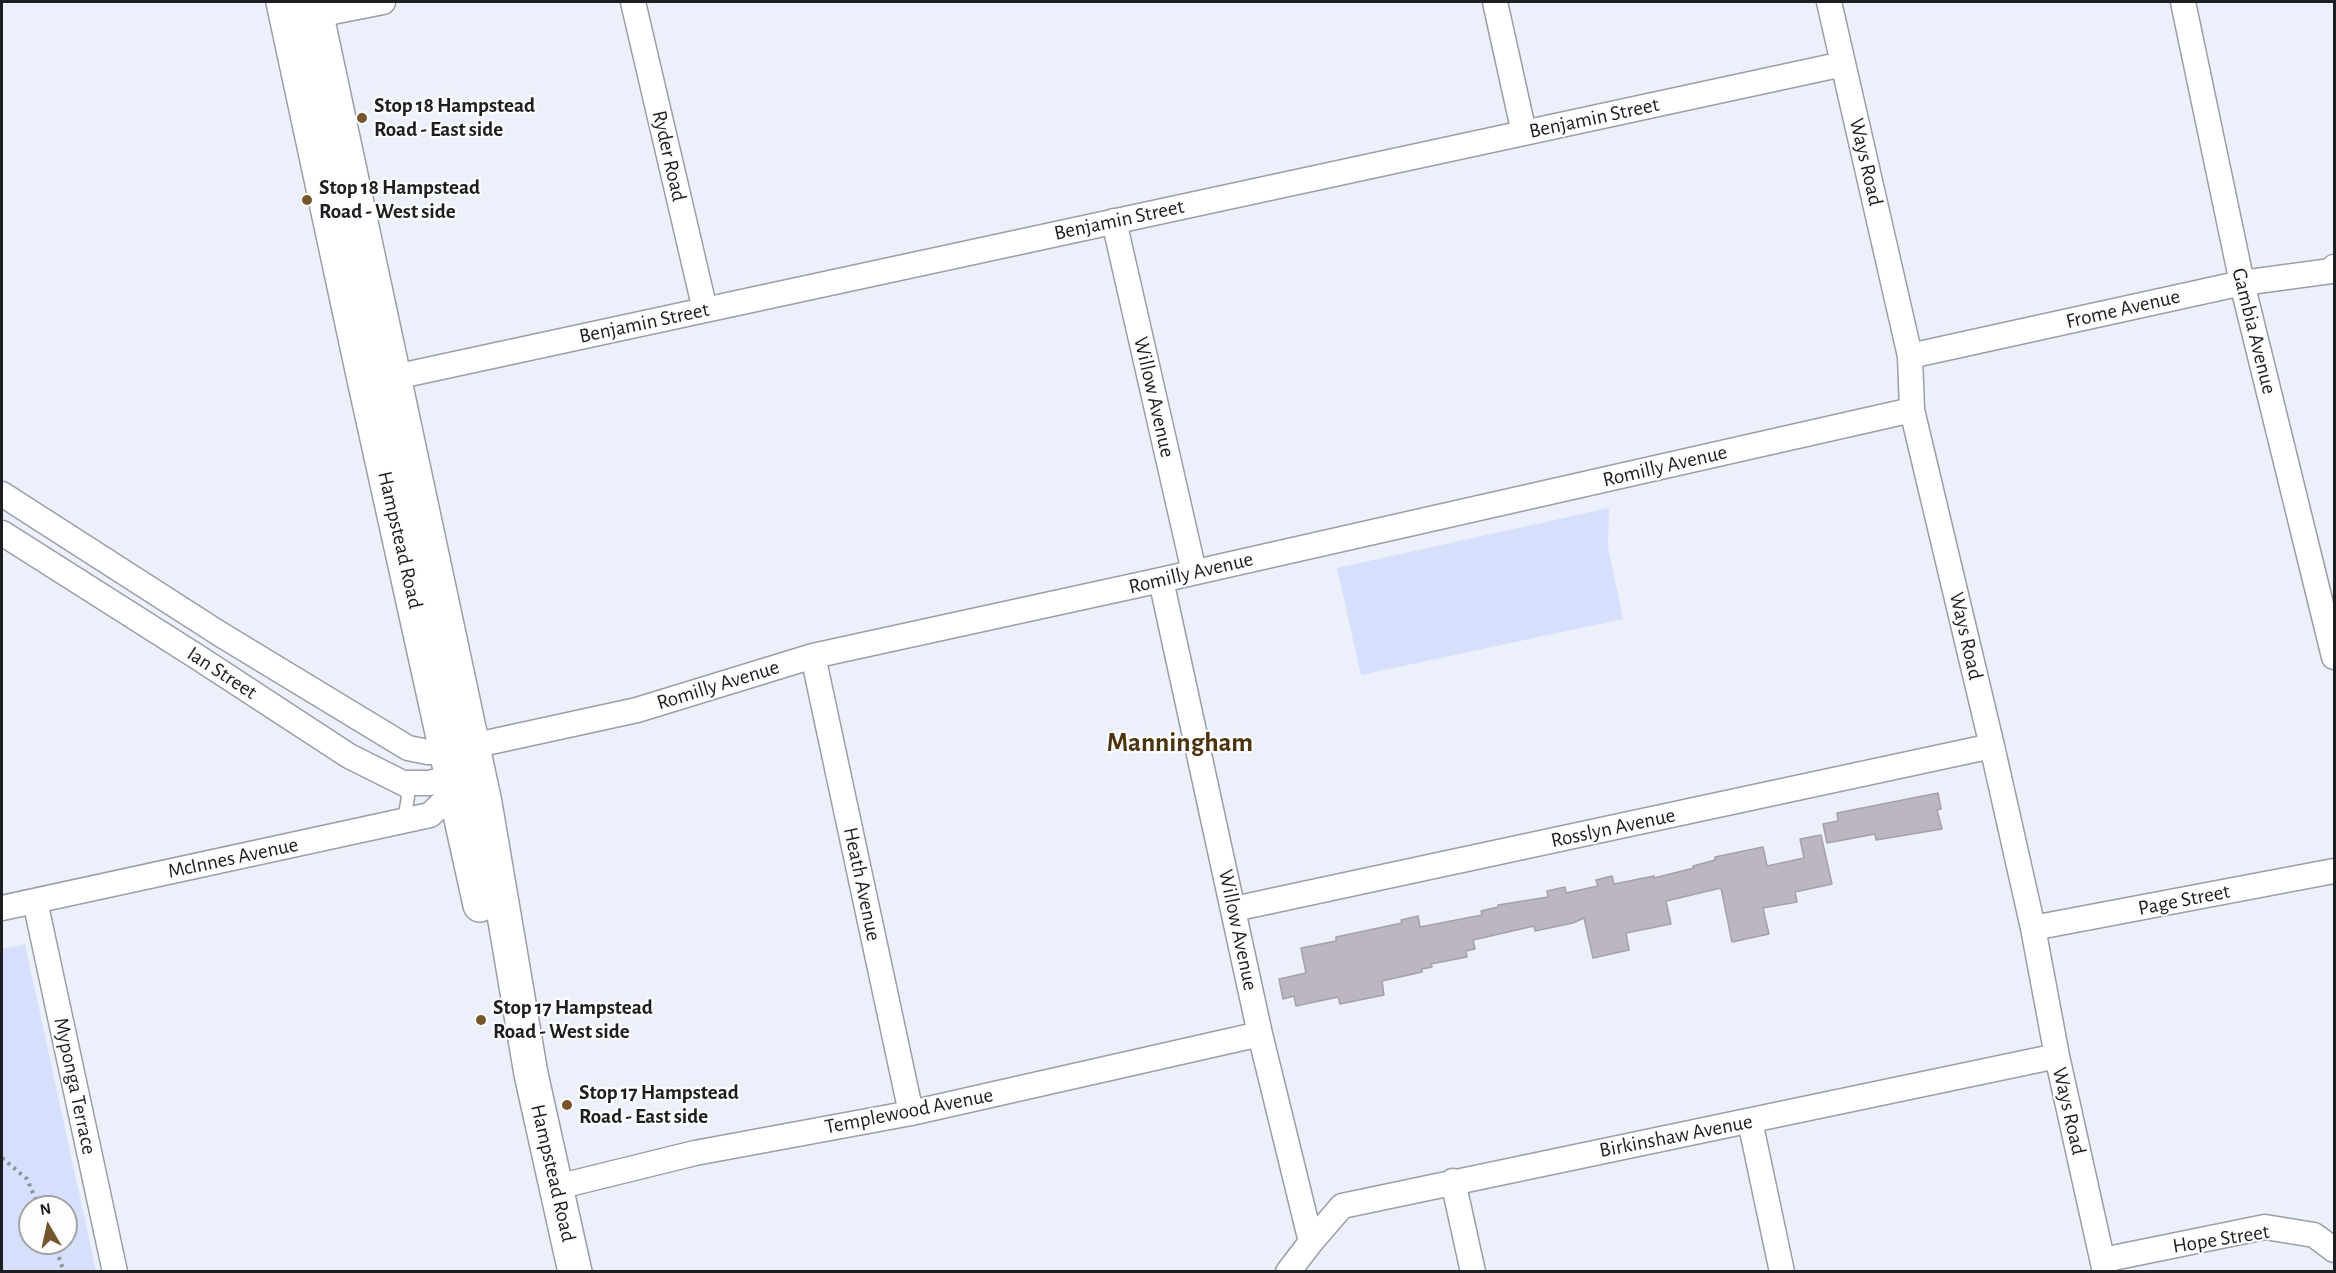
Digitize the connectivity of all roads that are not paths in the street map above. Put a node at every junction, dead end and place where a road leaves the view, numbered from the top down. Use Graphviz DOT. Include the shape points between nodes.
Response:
graph roads {
  1 [pos="383,2"];
  2 [pos="633,2"];
  3 [pos="1495,2"];
  4 [pos="1829,2"];
  5 [pos="2184,2"];
  6 [pos="300,10"];
  7 [pos="1843,64"];
  8 [pos="1524,133"];
  9 [pos="1114,221"];
  10 [pos="2333,270"];
  11 [pos="2242,283"];
  12 [pos="705,310"];
  13 [pos="1910,357"];
  14 [pos="380,381"];
  15 [pos="1912,410"];
  16 [pos="2,494"];
  17 [pos="2,533"];
  18 [pos="1194,572"];
  19 [pos="1161,580"];
  20 [pos="210,646"];
  21 [pos="813,656"];
  22 [pos="2334,657"];
  23 [pos="1992,746"];
  24 [pos="462,774"];
  25 [pos="403,783"];
  26 [pos="404,820"];
  27 [pos="2334,871"];
  28 [pos="35,901"];
  29 [pos="2,908"];
  30 [pos="1234,909"];
  31 [pos="2033,928"];
  32 [pos="1260,1034"];
  33 [pos="2057,1056"];
  34 [pos="911,1113"];
  35 [pos="1750,1121"];
  36 [pos="1454,1181"];
  37 [pos="557,1186"];
  38 [pos="1311,1242"];
  39 [pos="2334,1250"];
  40 [pos="2104,1266"];
  41 [pos="115,1272"];
  42 [pos="575,1272"];
  43 [pos="1288,1272"];
  44 [pos="1473,1272"];
  45 [pos="1782,1272"];
  1 -- 6 [label="street"];
  2 -- 12 [label="street, Ryder Road"];
  3 -- 8 [label="street"];
  4 -- 7 [label="street, Ways Road"];
  5 -- 11 [label="street, Gambia Avenue"];
  6 -- 14 [label="highway, Hampstead Road"];
  7 -- 8 [label="street, Benjamin Street"];
  7 -- 13 [label="street, Ways Road"];
  8 -- 9 [label="street, Benjamin Street"];
  9 -- 12 [label="street, Benjamin Street"];
  9 -- 18 [label="street, Willow Avenue"];
  10 -- 11 [label="street, Frome Avenue"];
  11 -- 13 [label="street, Frome Avenue"];
  11 -- 22 [label="street, Gambia Avenue"];
  12 -- 14 [label="street, Benjamin Street"];
  13 -- 15 [label="street, Ways Road"];
  14 -- 24 [label="highway, Hampstead Road"];
  15 -- 18 [label="street, Romilly Avenue"];
  15 -- 23 [label="street, Ways Road"];
  16 -- 20 [label="street, Ian Street"];
  17 -- 20 [label="street, Ian Street"];
  18 -- 19 [label="street, Romilly Avenue"];
  19 -- 21 [label="street, Romilly Avenue"];
  19 -- 30 [label="street, Willow Avenue"];
  20 -- 24 [label="street, Ian Street" via="408,748 428,752"];
  20 -- 25 [label="street, Ian Street" via="349,756"];
  21 -- 24 [label="street, Romilly Avenue" via="637,710"];
  21 -- 34 [label="street, Heath Avenue"];
  23 -- 30 [label="street, Rosslyn Avenue"];
  23 -- 31 [label="street, Ways Road"];
  24 -- 25 [label="street, Ian Street" via="429,783"];
  24 -- 26 [label="street, McInnes Avenue" via="430,815"];
  24 -- 37 [label="highway, Hampstead Road"];
  25 -- 26 [label="lane" via="408,797"];
  26 -- 28 [label="street, McInnes Avenue"];
  27 -- 31 [label="street, Page Street"];
  28 -- 29 [label="street, McInnes Avenue"];
  28 -- 41 [label="street, Myponga Terrace"];
  30 -- 32 [label="street, Willow Avenue"];
  31 -- 33 [label="street, Ways Road"];
  32 -- 34 [label="street, Templewood Avenue"];
  32 -- 38 [label="street, Willow Avenue"];
  33 -- 35 [label="street, Birkinshaw Avenue"];
  33 -- 40 [label="street, Ways Road"];
  34 -- 37 [label="street, Templewood Avenue" via="723,1146"];
  35 -- 36 [label="street, Birkinshaw Avenue"];
  35 -- 45 [label="street"];
  36 -- 38 [label="street, Birkinshaw Avenue" via="1342,1206"];
  36 -- 44 [label="street"];
  37 -- 42 [label="highway, Hampstead Road"];
  38 -- 43 [label="street"];
  39 -- 40 [label="street, Hope Street" via="2314,1235 2265,1227"];
}
